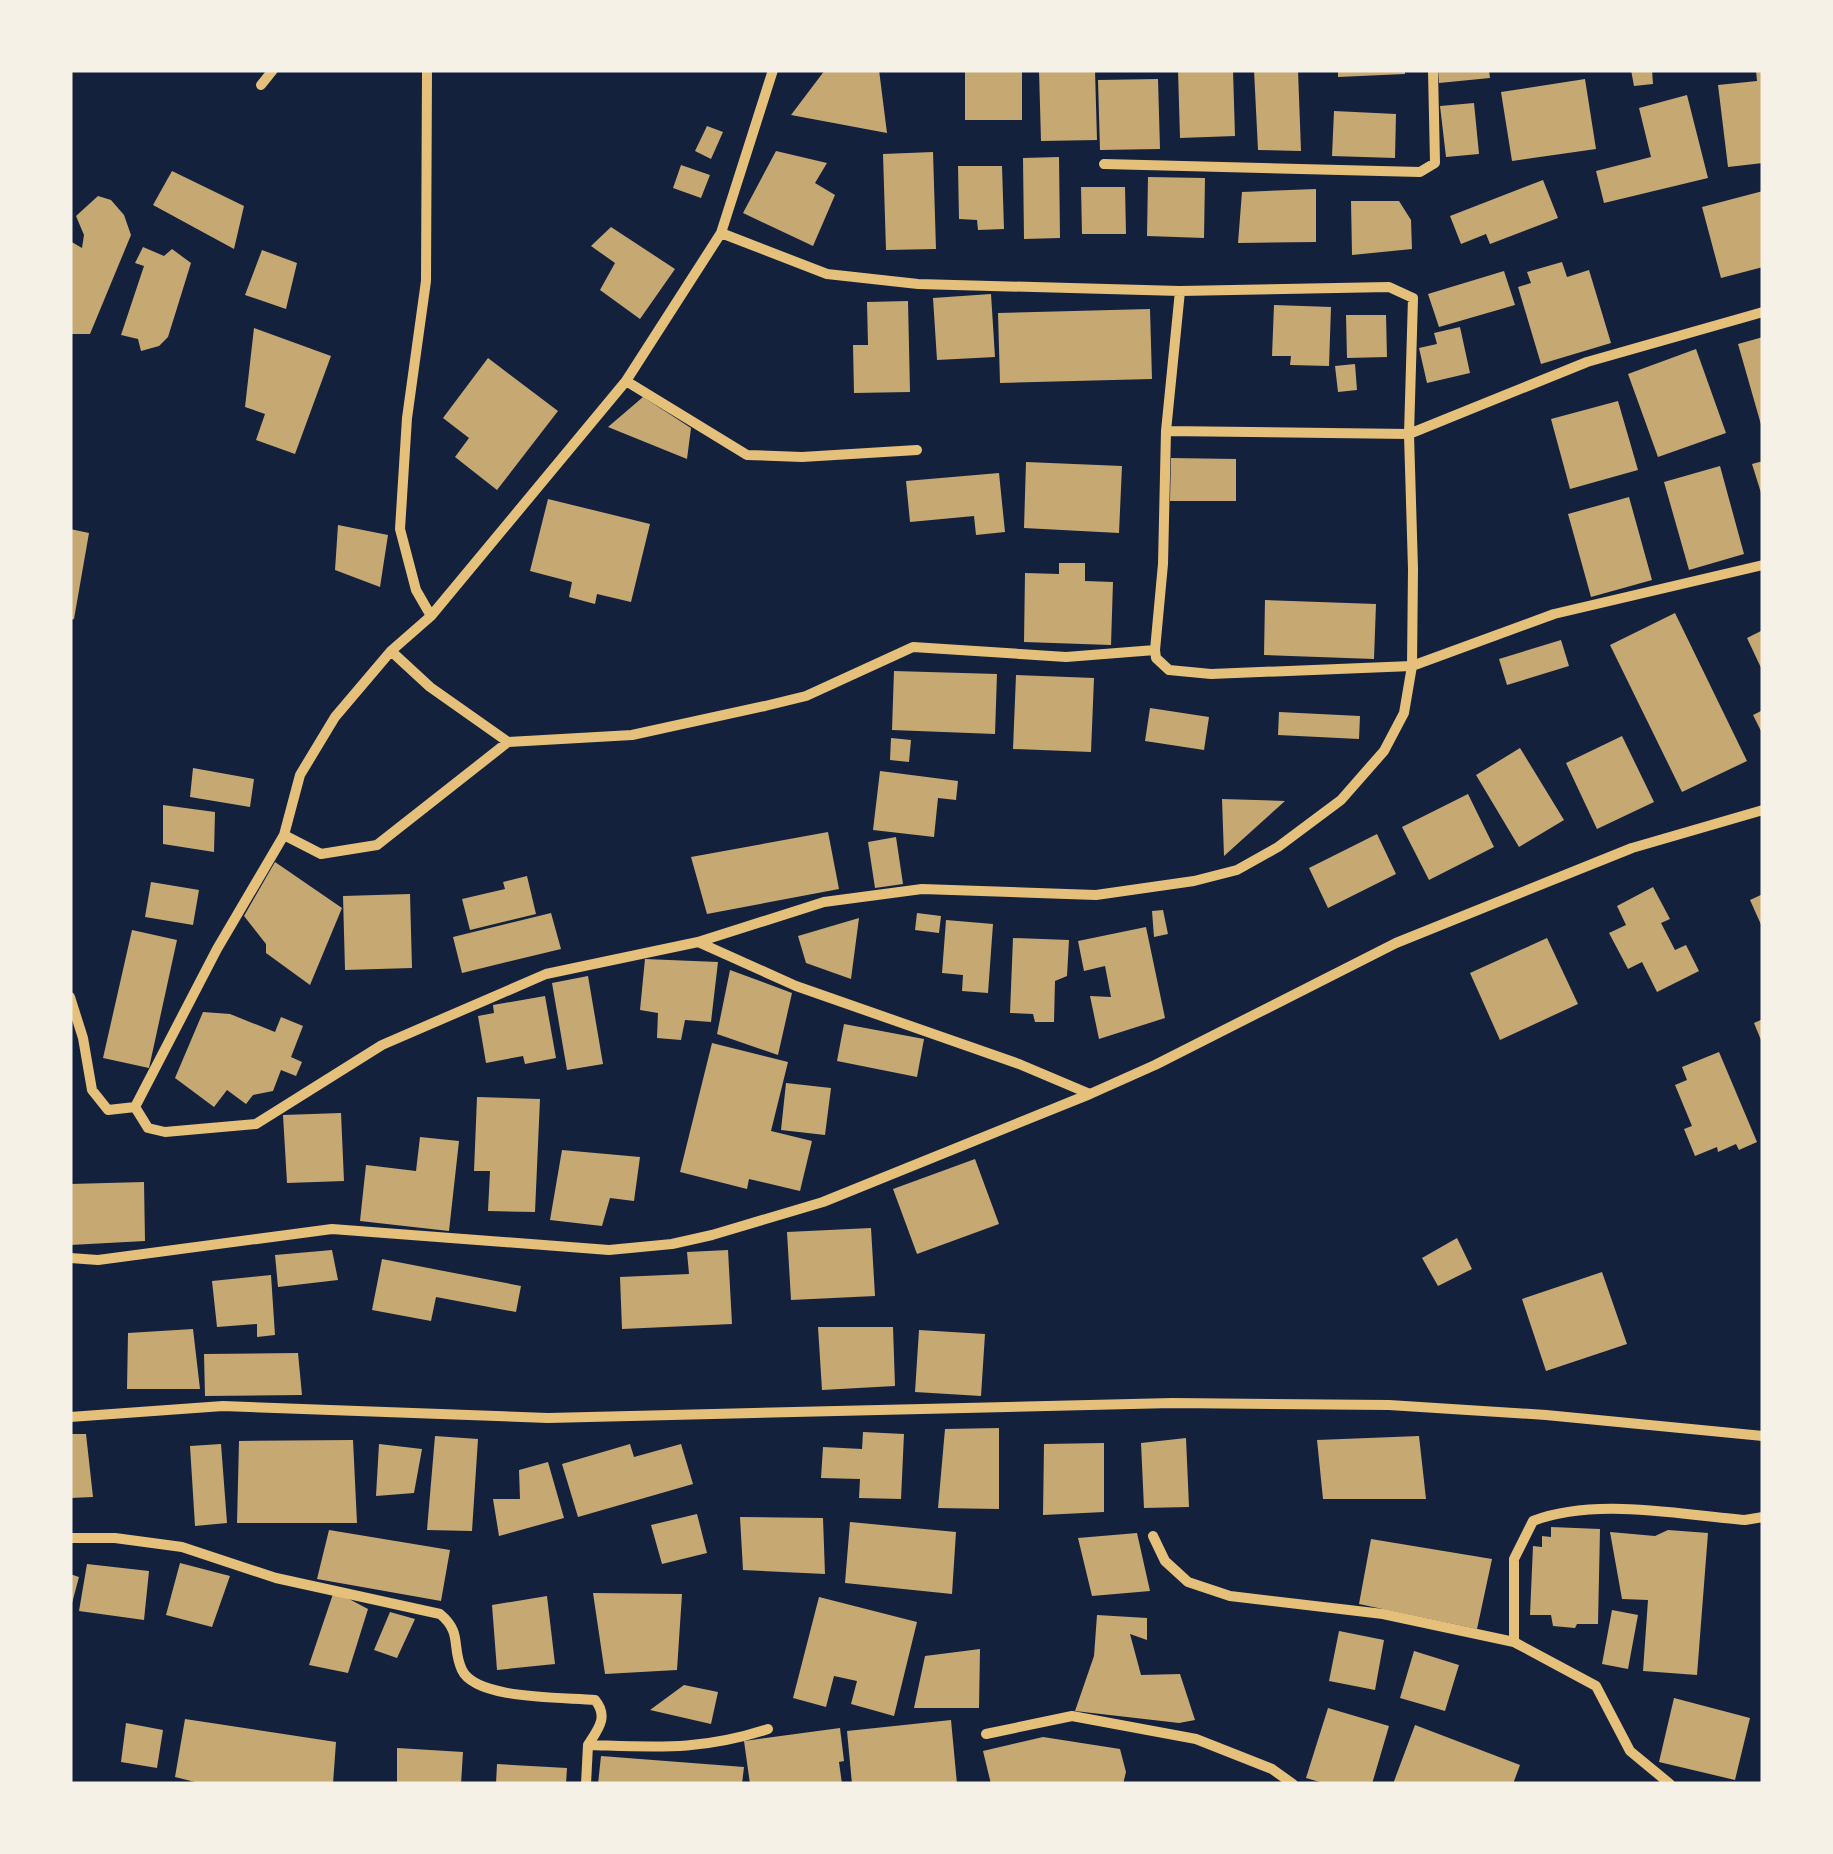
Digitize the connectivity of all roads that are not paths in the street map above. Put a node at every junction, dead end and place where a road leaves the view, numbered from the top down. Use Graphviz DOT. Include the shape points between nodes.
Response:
graph roads {
  1 [pos="272,70"];
  2 [pos="428,70"];
  3 [pos="1433,70"];
  4 [pos="770,72"];
  5 [pos="261,85"];
  6 [pos="1104,164"];
  7 [pos="721,232"];
  8 [pos="1180,291"];
  9 [pos="1763,312"];
  10 [pos="626,380"];
  11 [pos="1166,431"];
  12 [pos="1409,434"];
  13 [pos="916,450"];
  14 [pos="1763,565"];
  15 [pos="431,616"];
  16 [pos="1155,650"];
  17 [pos="391,651"];
  18 [pos="1412,666"];
  19 [pos="508,742"];
  20 [pos="1763,810"];
  21 [pos="284,835"];
  22 [pos="698,942"];
  23 [pos="70,997"];
  24 [pos="1090,1094"];
  25 [pos="135,1107"];
  26 [pos="70,1258"];
  27 [pos="70,1417"];
  28 [pos="1763,1436"];
  29 [pos="1763,1518"];
  30 [pos="1152,1536"];
  31 [pos="70,1538"];
  32 [pos="1514,1642"];
  33 [pos="768,1729"];
  34 [pos="986,1734"];
  35 [pos="588,1745"];
  36 [pos="586,1784"];
  37 [pos="1293,1784"];
  38 [pos="1670,1784"];
  1 -- 5 [label="street"];
  2 -- 15 [label="street" via="426,281 400,530 416,590"];
  3 -- 6 [label="street" via="1436,164 1420,172"];
  4 -- 7 [label="street"];
  7 -- 8 [label="street" via="828,274 918,284"];
  7 -- 10 [label="street"];
  8 -- 11 [label="street"];
  8 -- 12 [label="street" via="1389,287 1413,298"];
  9 -- 12 [label="street" via="1587,362"];
  10 -- 13 [label="street" via="747,455"];
  10 -- 15 [label="street"];
  11 -- 12 [label="street"];
  11 -- 16 [label="street"];
  12 -- 18 [label="street"];
  14 -- 18 [label="street" via="1554,614"];
  15 -- 17 [label="street"];
  16 -- 18 [label="street" via="1169,670 1212,674"];
  16 -- 19 [label="street" via="1066,657 913,647 806,696 632,736"];
  17 -- 19 [label="street"];
  17 -- 21 [label="street" via="334,717 300,775"];
  18 -- 22 [label="street" via="1404,714 1384,751 1341,800 1236,870 1096,895 906,891 824,902"];
  19 -- 21 [label="street" via="377,846 321,854"];
  20 -- 24 [label="street" via="1632,848 1396,944"];
  21 -- 25 [label="street"];
  22 -- 24 [label="street" via="796,986"];
  22 -- 25 [label="street" via="546,974 382,1045 256,1124 166,1132 148,1128"];
  23 -- 25 [label="street" via="92,1090 108,1110"];
  24 -- 26 [label="street" via="823,1202 672,1244 608,1250 332,1229 98,1260"];
  27 -- 28 [label="street" via="223,1406 548,1418 1193,1403 1448,1409"];
  29 -- 32 [label="street" via="1600,1509 1555,1512 1534,1521 1514,1558"];
  30 -- 32 [label="street" via="1165,1561 1188,1582 1230,1596 1383,1614"];
  31 -- 35 [label="street" via="182,1547 276,1578 440,1614 453,1625 461,1668 472,1683 491,1691 596,1700 602,1721"];
  32 -- 38 [label="street" via="1596,1686 1630,1751"];
  33 -- 35 [label="street" via="692,1748"];
  34 -- 37 [label="street" via="1072,1716 1196,1739"];
  35 -- 36 [label="street"];
}
